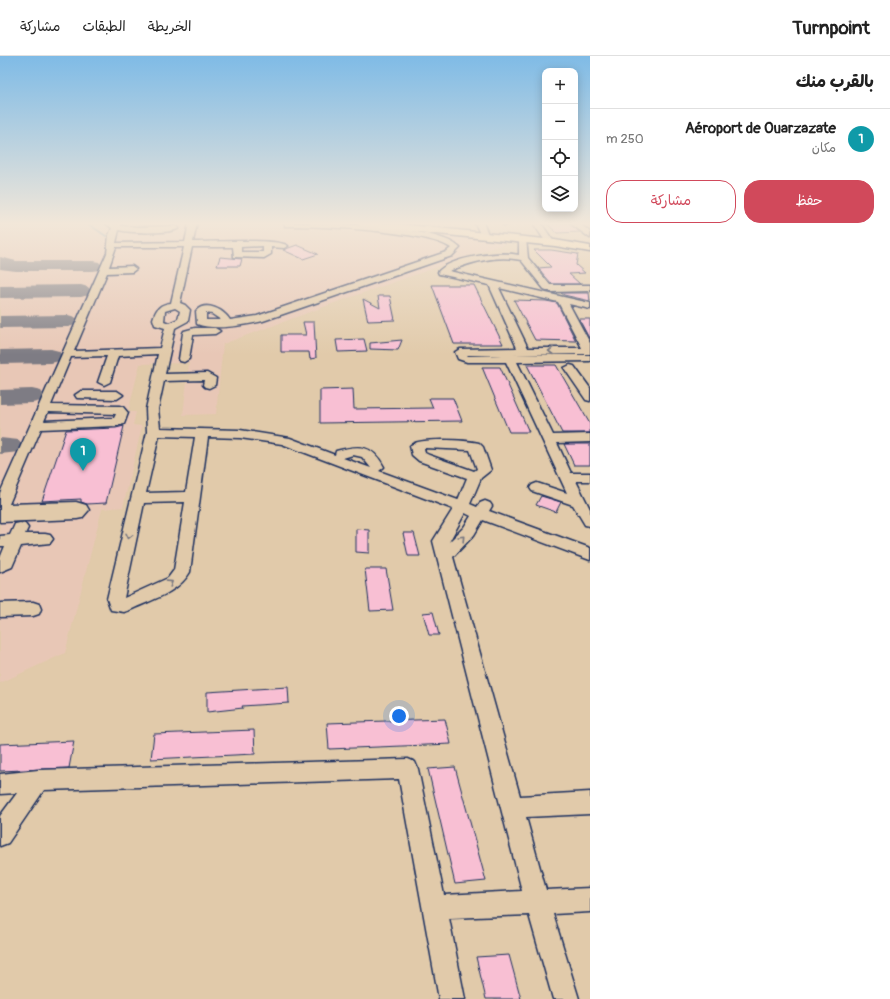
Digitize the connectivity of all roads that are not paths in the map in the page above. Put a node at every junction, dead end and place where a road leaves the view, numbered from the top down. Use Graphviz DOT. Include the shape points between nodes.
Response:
graph roads {
  1 [pos="105,267"];
  2 [pos="122,267"];
  3 [pos="183,267"];
  4 [pos="412,267"];
  5 [pos="452,267"];
  6 [pos="532,267"];
  7 [pos="104,270"];
  8 [pos="494,285"];
  9 [pos="590,288"];
  10 [pos="562,300"];
  11 [pos="175,305"];
  12 [pos="590,305"];
  13 [pos="170,326"];
  14 [pos="187,337"];
  15 [pos="167,338"];
  16 [pos="164,351"];
  17 [pos="524,351"];
  18 [pos="114,352"];
  19 [pos="590,353"];
  20 [pos="67,354"];
  21 [pos="508,355"];
  22 [pos="184,359"];
  23 [pos="570,368"];
  24 [pos="159,378"];
  25 [pos="104,382"];
  26 [pos="209,385"];
  27 [pos="117,395"];
  28 [pos="590,397"];
  29 [pos="44,408"];
  30 [pos="76,409"];
  31 [pos="36,425"];
  32 [pos="154,429"];
  33 [pos="202,432"];
  34 [pos="590,438"];
  35 [pos="548,439"];
  36 [pos="475,476"];
  37 [pos="567,477"];
  38 [pos="590,477"];
  39 [pos="537,488"];
  40 [pos="194,496"];
  41 [pos="138,498"];
  42 [pos="578,502"];
  43 [pos="464,503"];
  44 [pos="0,509"];
  45 [pos="483,510"];
  46 [pos="0,517"];
  47 [pos="590,521"];
  48 [pos="18,527"];
  49 [pos="45,539"];
  50 [pos="590,545"];
  51 [pos="590,554"];
  52 [pos="445,556"];
  53 [pos="0,566"];
  54 [pos="33,609"];
  55 [pos="0,610"];
  56 [pos="38,780"];
  57 [pos="0,784"];
  58 [pos="590,803"];
  59 [pos="512,807"];
  60 [pos="0,835"];
  61 [pos="590,900"];
  62 [pos="537,901"];
  63 [pos="435,907"];
  64 [pos="452,999"];
  65 [pos="566,999"];
  1 -- 7 [label="street"];
  2 -- 7 [label="street"];
  3 -- 11 [label="street"];
  4 -- 14 [label="street" via="265,318 192,332 188,333"];
  5 -- 8 [label="street" via="442,272"];
  6 -- 9 [label="street" via="549,288"];
  7 -- 20 [label="street"];
  8 -- 10 [label="street"];
  8 -- 17 [label="street"];
  10 -- 12 [label="street"];
  10 -- 19 [label="street"];
  11 -- 13 [label="street" via="185,310 183,320"];
  11 -- 13 [label="street" via="163,308 160,312 158,321 162,325"];
  13 -- 15 [label="street"];
  14 -- 15 [label="street"];
  14 -- 22 [label="street"];
  15 -- 16 [label="street"];
  16 -- 18 [label="street"];
  16 -- 24 [label="street"];
  19 -- 17 [label="street, one-way"];
  17 -- 21 [label="street"];
  18 -- 20 [label="street"];
  18 -- 25 [label="street"];
  19 -- 21 [label="street"];
  20 -- 29 [label="street"];
  21 -- 35 [label="street"];
  23 -- 28 [label="street"];
  24 -- 26 [label="street" via="207,376 210,378"];
  24 -- 32 [label="street" via="152,408"];
  27 -- 30 [label="street" via="82,392"];
  29 -- 30 [label="street"];
  29 -- 31 [label="street"];
  30 -- 31 [label="street" via="119,410 122,413 120,421 116,422"];
  31 -- 44 [label="street"];
  32 -- 33 [label="street"];
  32 -- 41 [label="street"];
  32 -- 43 [label="street" via="232,427 288,435 377,467"];
  33 -- 40 [label="street"];
  33 -- 43 [label="street" via="252,435 285,441"];
  34 -- 35 [label="street"];
  35 -- 37 [label="street"];
  36 -- 43 [label="street"];
  37 -- 38 [label="street"];
  37 -- 42 [label="street"];
  39 -- 42 [label="street"];
  40 -- 41 [label="street"];
  41 -- 40 [label="street, one-way" via="115,599 120,606 168,585 178,577 183,567"];
  42 -- 47 [label="street"];
  43 -- 45 [label="street"];
  43 -- 52 [label="street" via="441,541"];
  44 -- 48 [label="street"];
  45 -- 50 [label="street"];
  45 -- 51 [label="street"];
  52 -- 45 [label="street, one-way" via="469,531"];
  46 -- 48 [label="street"];
  48 -- 49 [label="street"];
  48 -- 53 [label="street" via="6,563"];
  52 -- 59 [label="street"];
  54 -- 55 [label="street"];
  56 -- 57 [label="street"];
  56 -- 60 [label="street"];
  56 -- 63 [label="street" via="408,769"];
  58 -- 59 [label="street"];
  59 -- 62 [label="street"];
  61 -- 62 [label="street"];
  62 -- 63 [label="street"];
  62 -- 65 [label="street"];
  63 -- 64 [label="street"];
}
